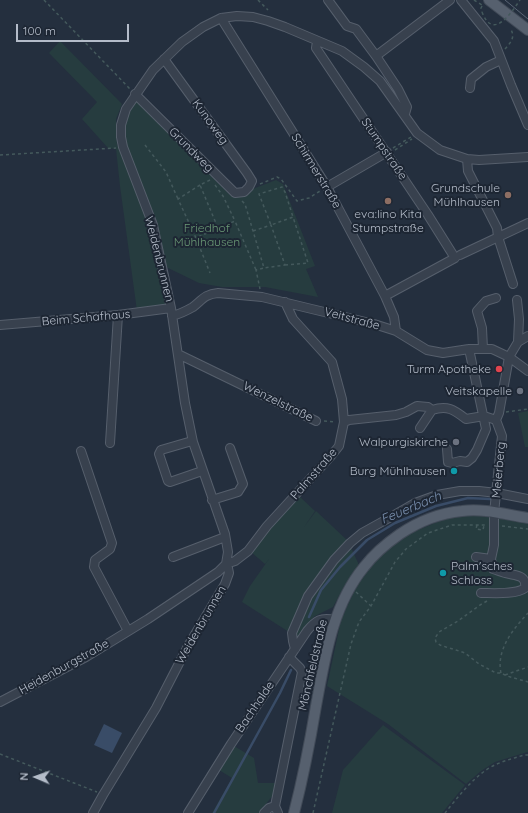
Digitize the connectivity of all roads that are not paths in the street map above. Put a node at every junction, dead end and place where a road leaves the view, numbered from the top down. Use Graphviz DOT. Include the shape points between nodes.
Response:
graph roads {
  1 [pos="328,0"];
  2 [pos="450,0"];
  3 [pos="461,0"];
  4 [pos="493,2"];
  5 [pos="221,18"];
  6 [pos="528,30"];
  7 [pos="317,41"];
  8 [pos="376,56"];
  9 [pos="500,57"];
  10 [pos="164,59"];
  11 [pos="470,88"];
  12 [pos="135,94"];
  13 [pos="404,114"];
  14 [pos="528,125"];
  15 [pos="387,153"];
  16 [pos="528,157"];
  17 [pos="468,159"];
  18 [pos="327,187"];
  19 [pos="235,193"];
  20 [pos="528,222"];
  21 [pos="498,237"];
  22 [pos="457,257"];
  23 [pos="513,284"];
  24 [pos="385,296"];
  25 [pos="496,298"];
  26 [pos="517,300"];
  27 [pos="285,302"];
  28 [pos="172,312"];
  29 [pos="118,315"];
  30 [pos="0,325"];
  31 [pos="396,331"];
  32 [pos="528,336"];
  33 [pos="518,342"];
  34 [pos="469,349"];
  35 [pos="483,349"];
  36 [pos="178,354"];
  37 [pos="509,357"];
  38 [pos="528,371"];
  39 [pos="432,410"];
  40 [pos="484,416"];
  41 [pos="498,417"];
  42 [pos="316,421"];
  43 [pos="344,422"];
  44 [pos="420,428"];
  45 [pos="192,441"];
  46 [pos="110,442"];
  47 [pos="230,448"];
  48 [pos="447,449"];
  49 [pos="81,451"];
  50 [pos="202,471"];
  51 [pos="497,493"];
  52 [pos="528,499"];
  53 [pos="212,500"];
  54 [pos="494,513"];
  55 [pos="528,518"];
  56 [pos="225,536"];
  57 [pos="174,557"];
  58 [pos="476,557"];
  59 [pos="491,559"];
  60 [pos="226,564"];
  61 [pos="481,593"];
  62 [pos="335,620"];
  63 [pos="128,631"];
  64 [pos="295,649"];
  65 [pos="289,657"];
  66 [pos="0,702"];
  67 [pos="276,810"];
  68 [pos="93,813"];
  69 [pos="188,813"];
  70 [pos="264,813"];
  71 [pos="294,813"];
  1 -- 8 [label="street" via="347,26 356,29"];
  2 -- 8 [label="street"];
  3 -- 9 [label="street" via="494,41"];
  4 -- 6 [label="main road"];
  5 -- 7 [label="street, Weidenbrunnen" via="237,16 268,20"];
  5 -- 10 [label="street, Weidenbrunnen" via="203,26"];
  5 -- 18 [label="street, Schirmerstraße"];
  7 -- 13 [label="street, Weidenbrunnen" via="342,51 364,67 380,81"];
  7 -- 15 [label="street, Stumpstraße" via="316,48"];
  8 -- 13 [label="street" via="407,107"];
  9 -- 11 [label="street" via="471,79"];
  9 -- 14 [label="street"];
  10 -- 12 [label="street, Weidenbrunnen"];
  10 -- 19 [label="street, Kunoweg" via="247,173 250,184 244,192"];
  12 -- 19 [label="street, Grundweg"];
  12 -- 28 [label="street, Weidenbrunnen" via="126,109 121,125 121,137 153,225"];
  13 -- 17 [label="street, Weidenbrunnen" via="418,134 440,150"];
  15 -- 18 [label="street"];
  15 -- 22 [label="street, Stumpstraße"];
  16 -- 17 [label="street, Weidenbrunnen"];
  17 -- 21 [label="street" via="468,171 497,228"];
  18 -- 24 [label="street, Schirmerstraße"];
  20 -- 21 [label="street"];
  21 -- 22 [label="street"];
  21 -- 23 [label="street"];
  22 -- 24 [label="street"];
  24 -- 31 [label="street, Schirmerstraße" via="394,317"];
  25 -- 35 [label="street" via="486,301 477,311 482,328"];
  26 -- 33 [label="street"];
  27 -- 28 [label="street, Veitstraße" via="218,293 210,294 183,312"];
  27 -- 31 [label="street, Veitstraße"];
  27 -- 43 [label="street, Palmstraße" via="293,319 332,362 342,399"];
  28 -- 29 [label="street, Beim Schafhaus"];
  28 -- 36 [label="street, Weidenbrunnen"];
  29 -- 30 [label="street, Beim Schafhaus"];
  29 -- 46 [label="street"];
  31 -- 34 [label="street, Veitstraße" via="427,350 443,353"];
  32 -- 33 [label="street"];
  33 -- 37 [label="street"];
  34 -- 35 [label="street, Veitstraße"];
  34 -- 40 [label="street"];
  35 -- 37 [label="street, Veitstraße" via="492,349"];
  36 -- 42 [label="street, Wenzelstraße"];
  36 -- 45 [label="street, Weidenbrunnen"];
  37 -- 38 [label="street, Veitstraße"];
  37 -- 41 [label="street, Meierberg"];
  39 -- 40 [label="street" via="447,408 466,419"];
  39 -- 43 [label="street" via="417,406 396,415"];
  39 -- 44 [label="street"];
  40 -- 41 [label="street"];
  40 -- 48 [label="street" via="486,430 472,458 467,462 448,462"];
  41 -- 51 [label="street, Meierberg" via="502,436"];
  43 -- 60 [label="street, Palmstraße" via="339,446 332,456 267,526 248,551 236,561"];
  45 -- 50 [label="street, Weidenbrunnen"];
  45 -- 50 [label="street" via="161,450 159,454 168,481"];
  47 -- 53 [label="street" via="243,484 238,492"];
  49 -- 63 [label="street" via="112,542 110,549 95,560 94,567"];
  50 -- 53 [label="street, Weidenbrunnen"];
  51 -- 52 [label="street"];
  51 -- 54 [label="street, Meierberg"];
  51 -- 64 [label="street" via="460,491 437,495 415,503 350,543 308,596 292,633"];
  53 -- 56 [label="street, Weidenbrunnen"];
  54 -- 55 [label="main road, Mönchfeldstraße"];
  54 -- 59 [label="street, Meierberg" via="494,545"];
  54 -- 62 [label="main road, Mönchfeldstraße" via="463,510 448,513 411,527 393,539 363,567"];
  56 -- 57 [label="street"];
  56 -- 60 [label="street, Weidenbrunnen" via="228,552"];
  58 -- 59 [label="street"];
  59 -- 61 [label="street" via="493,569 522,578 525,588 510,593"];
  60 -- 63 [label="street, Heidenburgstraße" via="218,572"];
  60 -- 68 [label="street, Weidenbrunnen" via="229,573 225,584 188,646 156,708"];
  62 -- 64 [label="street, Bachhalde" via="318,620"];
  62 -- 71 [label="main road, Mönchfeldstraße"];
  63 -- 66 [label="street, Heidenburgstraße" via="86,657"];
  64 -- 65 [label="street, Bachhalde"];
  65 -- 67 [label="street" via="302,672"];
  65 -- 69 [label="street, Bachhalde"];
  67 -- 70 [label="street" via="269,808"];
}
